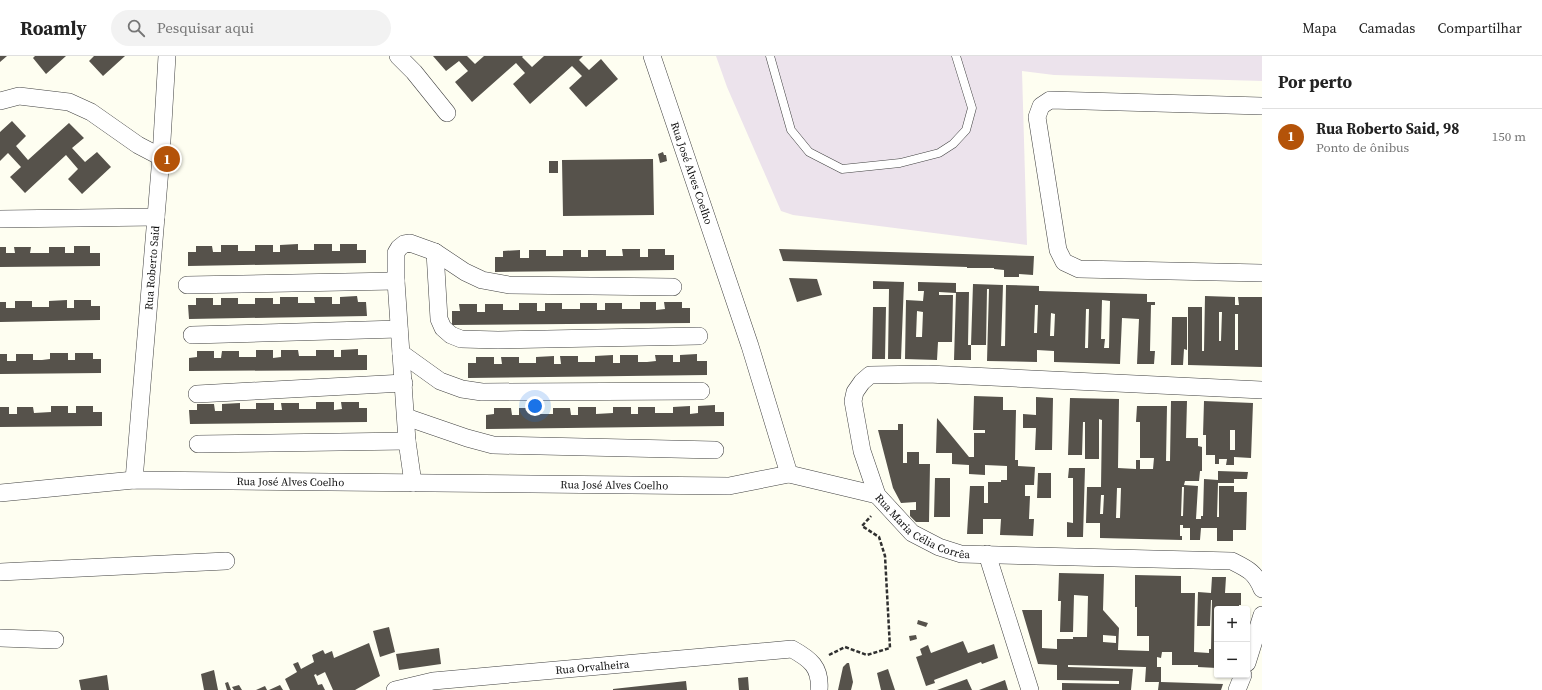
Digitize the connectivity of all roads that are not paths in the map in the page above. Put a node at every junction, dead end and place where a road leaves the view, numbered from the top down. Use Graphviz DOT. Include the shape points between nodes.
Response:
graph roads {
  1 [pos="398,56"];
  2 [pos="652,56"];
  3 [pos="770,56"];
  4 [pos="956,56"];
  5 [pos="166,57"];
  6 [pos="0,101"];
  7 [pos="1262,106"];
  8 [pos="447,113"];
  9 [pos="161,157"];
  10 [pos="156,217"];
  11 [pos="0,219"];
  12 [pos="435,252"];
  13 [pos="1262,273"];
  14 [pos="396,281"];
  15 [pos="187,284"];
  16 [pos="673,287"];
  17 [pos="399,329"];
  18 [pos="192,335"];
  19 [pos="699,336"];
  20 [pos="400,353"];
  21 [pos="404,383"];
  22 [pos="1262,390"];
  23 [pos="701,391"];
  24 [pos="196,394"];
  25 [pos="406,417"];
  26 [pos="407,441"];
  27 [pos="198,444"];
  28 [pos="715,450"];
  29 [pos="789,474"];
  30 [pos="134,480"];
  31 [pos="413,482"];
  32 [pos="0,493"];
  33 [pos="880,498"];
  34 [pos="987,554"];
  35 [pos="226,561"];
  36 [pos="0,572"];
  37 [pos="1262,590"];
  38 [pos="1262,615"];
  39 [pos="0,638"];
  40 [pos="55,640"];
  41 [pos="1250,654"];
  42 [pos="1242,678"];
  43 [pos="395,690"];
  44 [pos="818,690"];
  45 [pos="1030,690"];
  46 [pos="1237,690"];
  1 -- 8 [label="street"];
  2 -- 29 [label="street, Rua José Alves Coelho" via="750,346"];
  3 -- 4 [label="lane" via="791,130 809,152 842,169 900,163 939,152 953,144 966,130 972,108"];
  5 -- 9 [label="street, Rua Roberto Said"];
  6 -- 9 [label="street" via="19,96 69,102 90,112 138,145"];
  7 -- 13 [label="street" via="1050,100 1041,106 1037,116 1058,250 1064,262 1079,269"];
  9 -- 10 [label="street, Rua Roberto Said"];
  10 -- 11 [label="street"];
  10 -- 30 [label="street, Rua Roberto Said"];
  12 -- 14 [label="street" via="410,243 404,244 396,253"];
  12 -- 16 [label="street" via="482,280 510,285"];
  12 -- 19 [label="street" via="439,318 443,328 461,339"];
  14 -- 15 [label="street"];
  14 -- 17 [label="street"];
  17 -- 18 [label="street"];
  17 -- 20 [label="street"];
  20 -- 21 [label="street"];
  20 -- 23 [label="street" via="440,381 462,389 482,392"];
  21 -- 24 [label="street"];
  21 -- 25 [label="street"];
  22 -- 33 [label="street, Rua Maria Célia Corrêa" via="928,374 870,375 855,392 853,401 862,451"];
  25 -- 26 [label="street"];
  25 -- 28 [label="street" via="494,445"];
  26 -- 27 [label="street"];
  26 -- 31 [label="street"];
  29 -- 31 [label="street, Rua José Alves Coelho" via="729,486"];
  29 -- 33 [label="street"];
  30 -- 31 [label="street, Rua José Alves Coelho"];
  30 -- 32 [label="street, Rua José Alves Coelho"];
  33 -- 34 [label="street, Rua Maria Célia Corrêa" via="912,533 939,547 961,554"];
  34 -- 37 [label="street, Rua Maria Célia Corrêa" via="1232,561 1258,578"];
  34 -- 45 [label="street"];
  35 -- 36 [label="street"];
  38 -- 41 [label="street"];
  39 -- 40 [label="street"];
  42 -- 46 [label="street"];
  43 -- 44 [label="street, Rua Orvalheira" via="433,681 792,649 813,664 820,681"];
}
